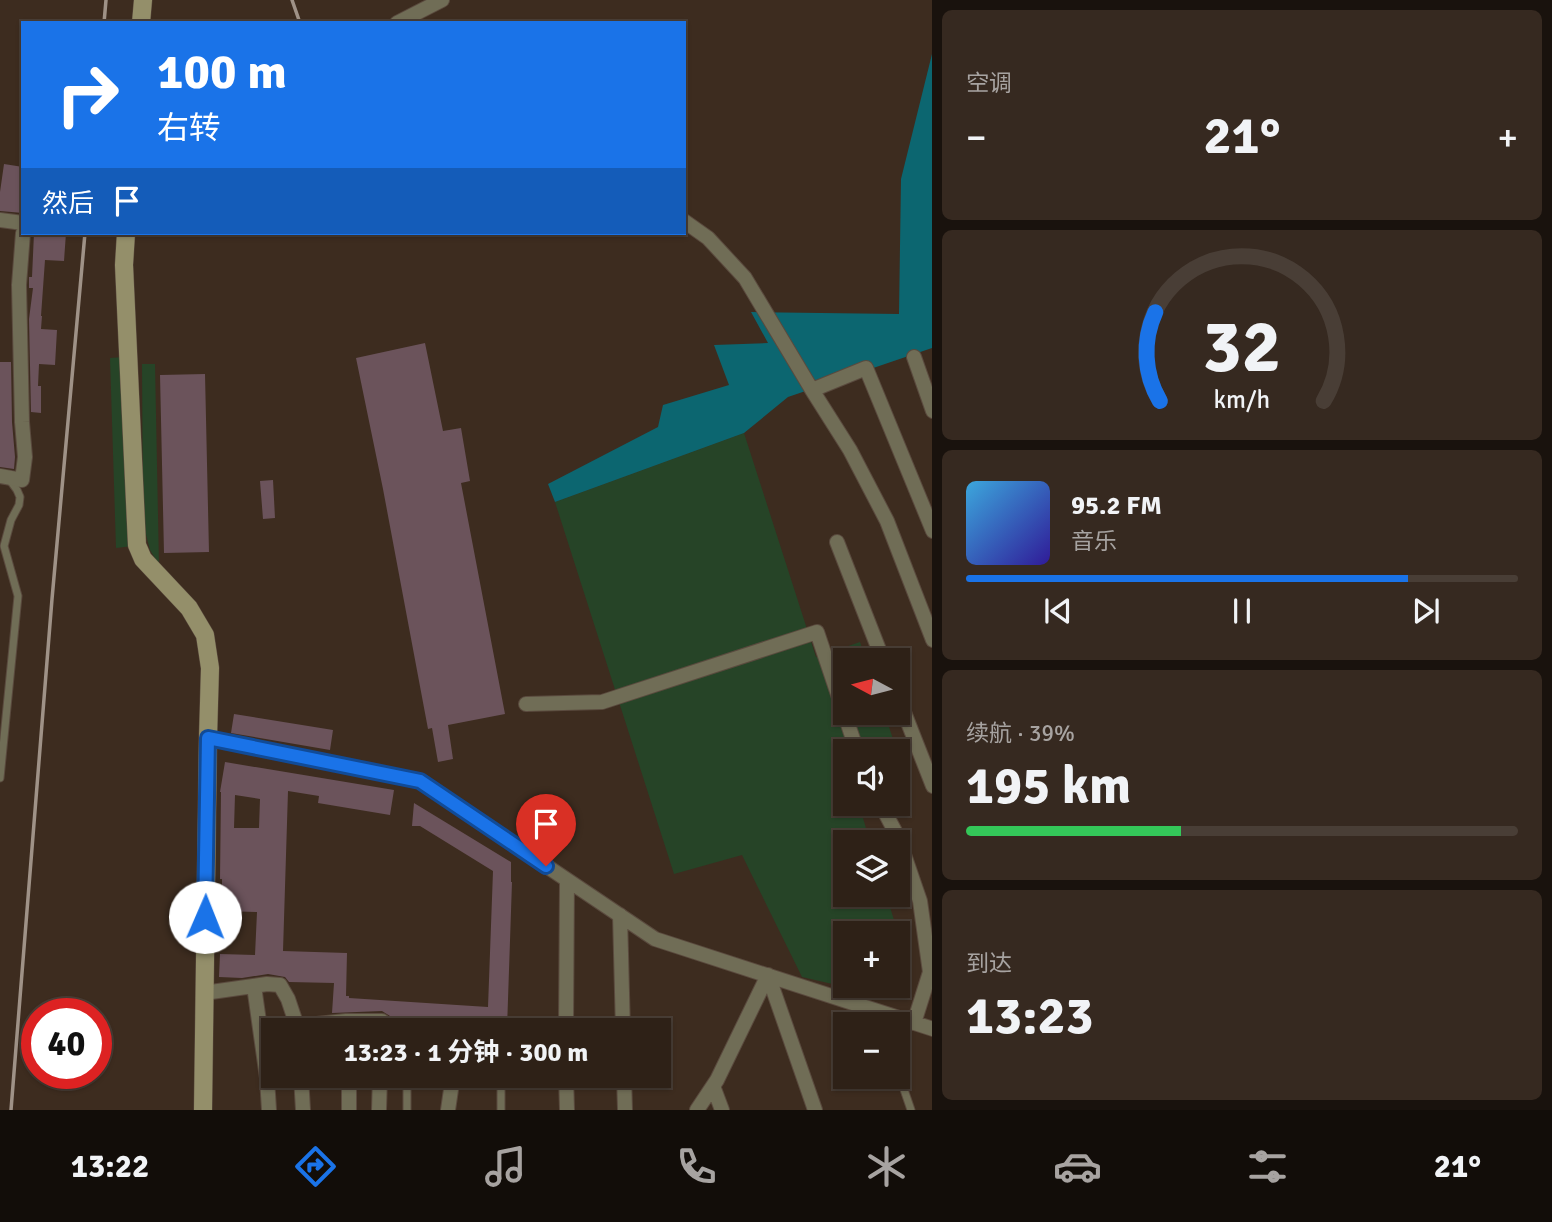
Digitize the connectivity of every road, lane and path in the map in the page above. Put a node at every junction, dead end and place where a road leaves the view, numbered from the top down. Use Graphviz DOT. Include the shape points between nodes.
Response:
graph roads {
  1 [pos="143,0"];
  2 [pos="442,0"];
  3 [pos="141,21"];
  4 [pos="401,21"];
  5 [pos="0,220"];
  6 [pos="686,222"];
  7 [pos="21,223"];
  8 [pos="23,235"];
  9 [pos="126,235"];
  10 [pos="914,357"];
  11 [pos="812,390"];
  12 [pos="932,408"];
  13 [pos="10,478"];
  14 [pos="932,529"];
  15 [pos="837,542"];
  16 [pos="932,637"];
  17 [pos="878,648"];
  18 [pos="526,704"];
  19 [pos="909,725"];
  20 [pos="208,738"];
  21 [pos="853,739"];
  22 [pos="0,778"];
  23 [pos="932,783"];
  24 [pos="887,816"];
  25 [pos="567,880"];
  26 [pos="620,915"];
  27 [pos="768,975"];
  28 [pos="254,986"];
  29 [pos="204,993"];
  30 [pos="865,1012"];
  31 [pos="295,1018"];
  32 [pos="566,1018"];
  33 [pos="623,1018"];
  34 [pos="910,1022"];
  35 [pos="914,1023"];
  36 [pos="932,1029"];
  37 [pos="713,1086"];
  38 [pos="302,1088"];
  39 [pos="349,1088"];
  40 [pos="380,1088"];
  41 [pos="407,1088"];
  42 [pos="451,1088"];
  43 [pos="501,1088"];
  44 [pos="566,1088"];
  45 [pos="624,1088"];
  46 [pos="904,1089"];
  47 [pos="203,1110"];
  48 [pos="269,1110"];
  49 [pos="303,1110"];
  50 [pos="349,1110"];
  51 [pos="379,1110"];
  52 [pos="407,1110"];
  53 [pos="448,1110"];
  54 [pos="501,1110"];
  55 [pos="567,1110"];
  56 [pos="625,1110"];
  57 [pos="697,1110"];
  58 [pos="722,1110"];
  59 [pos="815,1110"];
  60 [pos="911,1110"];
  1 -- 3 [label="street"];
  2 -- 4 [label="street"];
  5 -- 7 [label="street"];
  6 -- 11 [label="street" via="708,238 745,278"];
  8 -- 13 [label="street" via="19,285 25,457"];
  9 -- 20 [label="street" via="137,545 143,559 189,608 205,635 210,668"];
  10 -- 12 [label="street"];
  11 -- 14 [label="street" via="866,368"];
  11 -- 16 [label="street" via="887,522"];
  13 -- 22 [label="lane" via="20,497 4,547 18,596"];
  15 -- 17 [label="street"];
  18 -- 21 [label="street" via="602,702 817,632"];
  19 -- 23 [label="street"];
  20 -- 25 [label="street" via="420,781"];
  20 -- 29 [label="street"];
  24 -- 35 [label="street" via="919,901 930,972"];
  25 -- 26 [label="street"];
  25 -- 32 [label="street"];
  26 -- 27 [label="street" via="655,939"];
  26 -- 33 [label="street"];
  27 -- 30 [label="street"];
  27 -- 37 [label="street"];
  27 -- 59 [label="street"];
  28 -- 29 [label="street"];
  28 -- 31 [label="street" via="280,985"];
  28 -- 48 [label="street"];
  29 -- 47 [label="street"];
  34 -- 35 [label="street"];
  35 -- 36 [label="street"];
  37 -- 57 [label="street"];
  37 -- 58 [label="street"];
  38 -- 49 [label="street"];
  39 -- 50 [label="street"];
  40 -- 51 [label="street"];
  41 -- 52 [label="lane"];
  42 -- 53 [label="street"];
  43 -- 54 [label="lane"];
  44 -- 55 [label="street"];
  45 -- 56 [label="street"];
  46 -- 60 [label="lane"];
}
